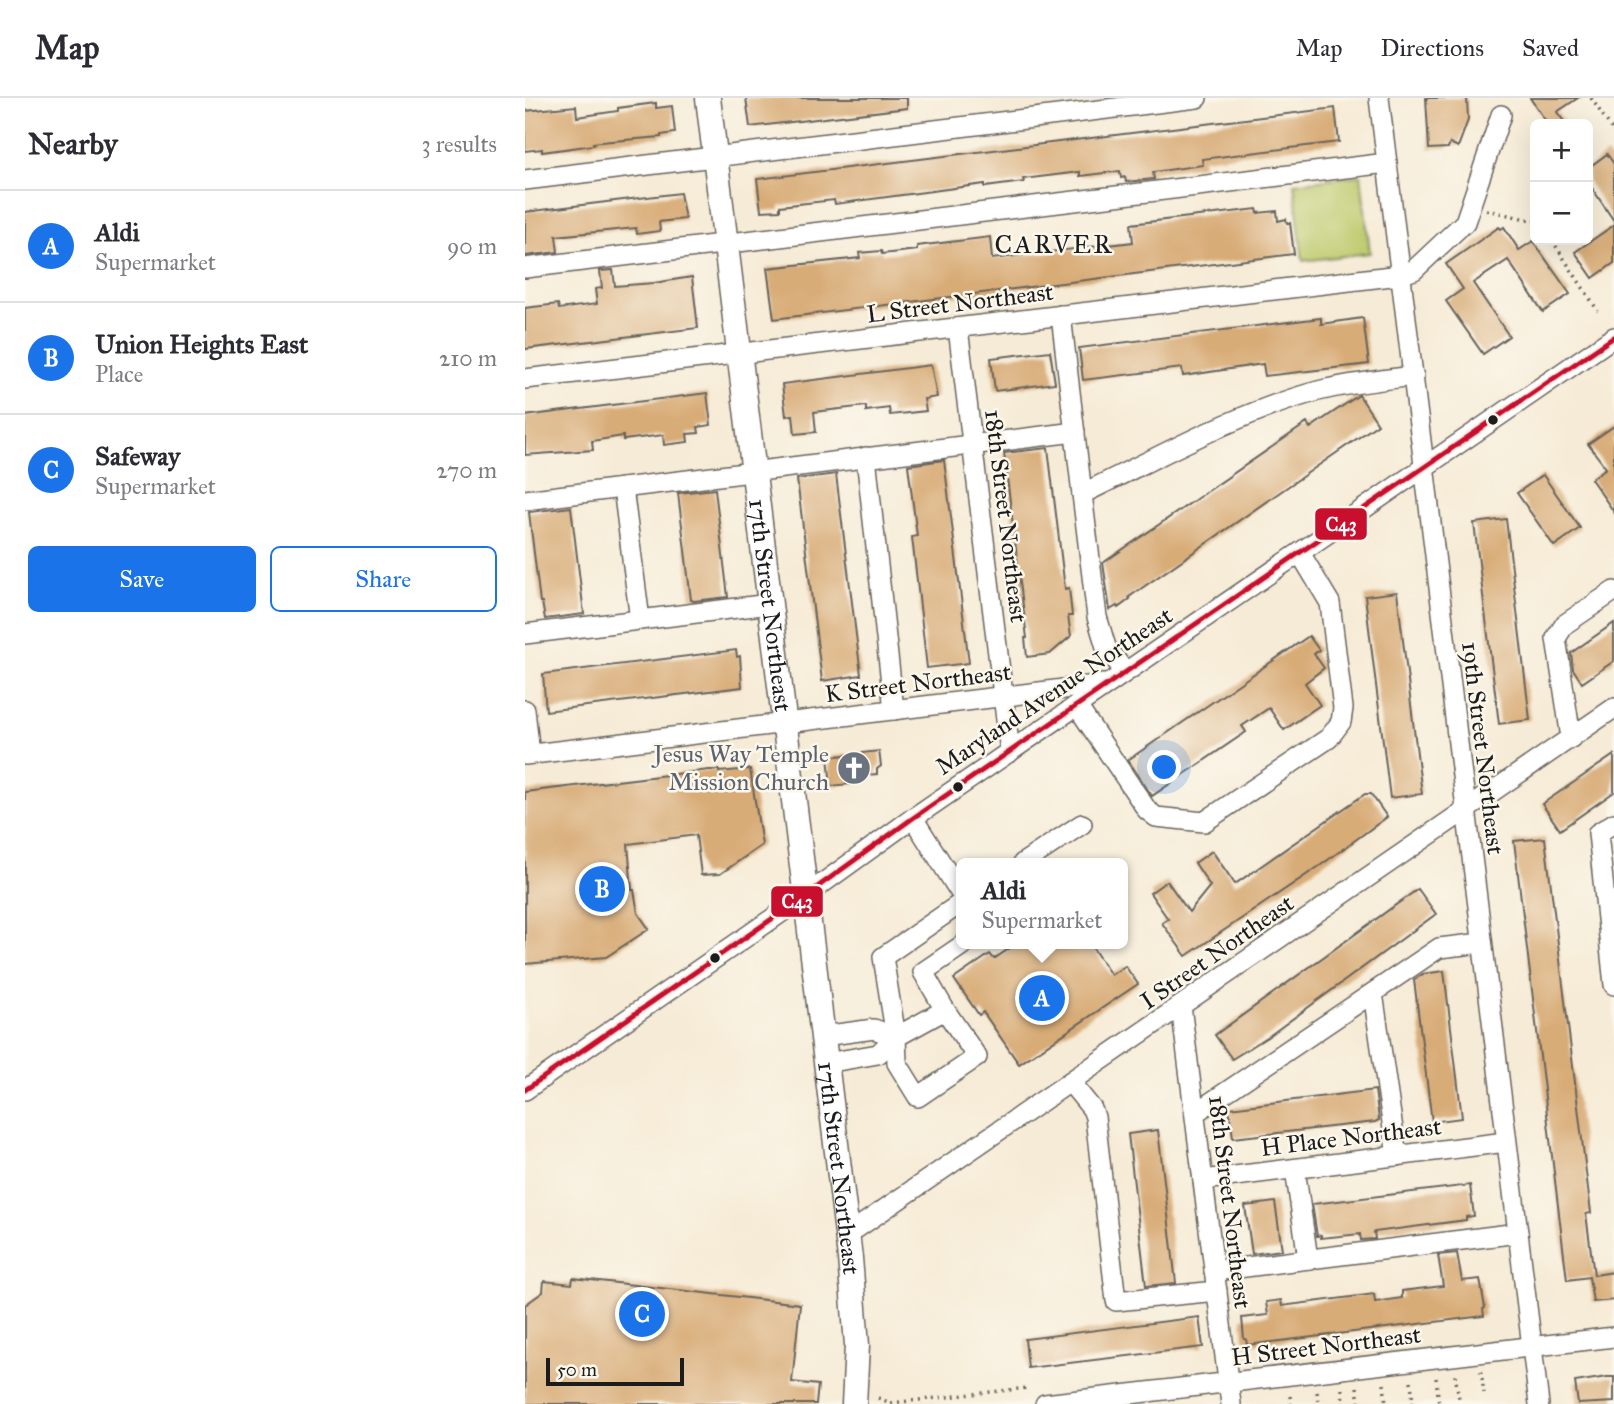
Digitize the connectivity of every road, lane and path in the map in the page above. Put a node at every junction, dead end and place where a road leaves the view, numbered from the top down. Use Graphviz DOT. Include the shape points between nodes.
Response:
graph roads {
  1 [pos="708,98"];
  2 [pos="1197,98"];
  3 [pos="1379,98"];
  4 [pos="1591,98"];
  5 [pos="1501,115"];
  6 [pos="1614,132"];
  7 [pos="716,156"];
  8 [pos="1387,163"];
  9 [pos="525,180"];
  10 [pos="1471,206"];
  11 [pos="1530,220"];
  12 [pos="726,244"];
  13 [pos="1555,245"];
  14 [pos="525,268"];
  15 [pos="1400,275"];
  16 [pos="1598,311"];
  17 [pos="1061,315"];
  18 [pos="958,328"];
  19 [pos="1614,337"];
  20 [pos="740,354"];
  21 [pos="1414,376"];
  22 [pos="525,379"];
  23 [pos="1075,432"];
  24 [pos="972,443"];
  25 [pos="866,457"];
  26 [pos="1423,468"];
  27 [pos="754,472"];
  28 [pos="623,488"];
  29 [pos="1082,494"];
  30 [pos="525,500"];
  31 [pos="1300,552"];
  32 [pos="1614,591"];
  33 [pos="770,604"];
  34 [pos="640,620"];
  35 [pos="525,634"];
  36 [pos="1117,678"];
  37 [pos="1004,696"];
  38 [pos="1077,706"];
  39 [pos="1614,708"];
  40 [pos="525,710"];
  41 [pos="894,710"];
  42 [pos="785,724"];
  43 [pos="1571,737"];
  44 [pos="1010,752"];
  45 [pos="527,755"];
  46 [pos="1467,809"];
  47 [pos="913,818"];
  48 [pos="1614,823"];
  49 [pos="1082,824"];
  50 [pos="1055,855"];
  51 [pos="956,886"];
  52 [pos="806,896"];
  53 [pos="956,906"];
  54 [pos="1482,943"];
  55 [pos="957,949"];
  56 [pos="1614,985"];
  57 [pos="1373,993"];
  58 [pos="1181,1006"];
  59 [pos="946,1010"];
  60 [pos="823,1036"];
  61 [pos="896,1037"];
  62 [pos="826,1063"];
  63 [pos="1070,1082"];
  64 [pos="525,1090"];
  65 [pos="1195,1114"];
  66 [pos="1506,1142"];
  67 [pos="1397,1156"];
  68 [pos="1296,1169"];
  69 [pos="1203,1180"];
  70 [pos="1518,1233"];
  71 [pos="847,1235"];
  72 [pos="1308,1259"];
  73 [pos="1214,1271"];
  74 [pos="1217,1291"];
  75 [pos="1614,1337"];
  76 [pos="1532,1346"];
  77 [pos="1481,1371"];
  78 [pos="1455,1375"];
  79 [pos="1436,1378"];
  80 [pos="1411,1381"];
  81 [pos="1228,1382"];
  82 [pos="1384,1384"];
  83 [pos="1357,1387"];
  84 [pos="1028,1388"];
  85 [pos="1342,1389"];
  86 [pos="1317,1392"];
  87 [pos="1484,1393"];
  88 [pos="1290,1395"];
  89 [pos="1459,1398"];
  90 [pos="866,1401"];
  91 [pos="1045,1404"];
  92 [pos="1231,1404"];
  93 [pos="1291,1404"];
  94 [pos="1318,1404"];
  95 [pos="1343,1404"];
  96 [pos="1359,1404"];
  97 [pos="1386,1404"];
  98 [pos="1413,1404"];
  99 [pos="1439,1404"];
  100 [pos="1539,1404"];
  1 -- 7 [label="main road, 17th Street Northeast"];
  2 -- 7 [label="street"];
  3 -- 8 [label="street, 19th Street Northeast"];
  4 -- 6 [label="path"];
  5 -- 10 [label="street"];
  7 -- 9 [label="street"];
  7 -- 12 [label="main road, 17th Street Northeast"];
  8 -- 12 [label="street"];
  8 -- 15 [label="street, 19th Street Northeast"];
  10 -- 11 [label="path"];
  10 -- 15 [label="street" via="1465,222 1414,270"];
  12 -- 14 [label="street"];
  12 -- 20 [label="main road, 17th Street Northeast"];
  13 -- 16 [label="path"];
  15 -- 17 [label="street, L Street Northeast"];
  15 -- 21 [label="street, 19th Street Northeast"];
  17 -- 18 [label="street, L Street Northeast"];
  17 -- 23 [label="street"];
  18 -- 20 [label="street, L Street Northeast"];
  18 -- 24 [label="street, 18th Street Northeast"];
  19 -- 26 [label="street, Maryland Avenue Northeast"];
  20 -- 22 [label="street, L Street Northeast"];
  20 -- 27 [label="main road, 17th Street Northeast"];
  21 -- 26 [label="street, 19th Street Northeast"];
  21 -- 29 [label="street" via="1317,392 1264,410"];
  23 -- 24 [label="street"];
  23 -- 29 [label="street"];
  24 -- 25 [label="street"];
  24 -- 37 [label="street, 18th Street Northeast"];
  25 -- 27 [label="street"];
  25 -- 41 [label="street"];
  26 -- 31 [label="street, Maryland Avenue Northeast"];
  26 -- 46 [label="street, 19th Street Northeast"];
  27 -- 28 [label="street"];
  27 -- 33 [label="main road, 17th Street Northeast"];
  28 -- 30 [label="street"];
  28 -- 34 [label="street"];
  29 -- 36 [label="street" via="1097,617"];
  31 -- 36 [label="street, Maryland Avenue Northeast"];
  31 -- 38 [label="street" via="1330,603 1343,708 1341,722 1329,738 1204,822 1156,817"];
  32 -- 43 [label="street" via="1565,624 1556,638"];
  33 -- 34 [label="street"];
  33 -- 42 [label="main road, 17th Street Northeast"];
  34 -- 35 [label="street"];
  36 -- 37 [label="street, K Street Northeast"];
  36 -- 38 [label="street, Maryland Avenue Northeast"];
  37 -- 41 [label="street, K Street Northeast"];
  37 -- 44 [label="street, 18th Street Northeast"];
  38 -- 44 [label="street, Maryland Avenue Northeast"];
  39 -- 43 [label="street, I Street Northeast"];
  40 -- 45 [label="street"];
  41 -- 42 [label="street, K Street Northeast"];
  42 -- 45 [label="street, K Street Northeast"];
  42 -- 52 [label="main road, 17th Street Northeast"];
  43 -- 46 [label="street, I Street Northeast"];
  44 -- 47 [label="street, Maryland Avenue Northeast"];
  46 -- 54 [label="street, 19th Street Northeast"];
  46 -- 58 [label="street, I Street Northeast"];
  47 -- 51 [label="street"];
  47 -- 52 [label="street, Maryland Avenue Northeast"];
  48 -- 56 [label="street" via="1598,833"];
  49 -- 50 [label="street"];
  52 -- 60 [label="main road, 17th Street Northeast"];
  52 -- 64 [label="street, Maryland Avenue Northeast"];
  53 -- 61 [label="street" via="883,957"];
  54 -- 57 [label="street" via="1439,948"];
  54 -- 66 [label="street, 19th Street Northeast"];
  55 -- 59 [label="street" via="923,972"];
  57 -- 65 [label="street"];
  57 -- 67 [label="street"];
  58 -- 63 [label="street, I Street Northeast"];
  58 -- 65 [label="street, 18th Street Northeast"];
  59 -- 61 [label="street"];
  59 -- 61 [label="street" via="977,1058 918,1097 897,1063"];
  60 -- 61 [label="street" via="874,1029"];
  60 -- 62 [label="main road, 17th Street Northeast"];
  61 -- 62 [label="street" via="878,1055"];
  62 -- 71 [label="main road, 17th Street Northeast"];
  63 -- 71 [label="street, I Street Northeast"];
  63 -- 74 [label="street" via="1095,1117 1116,1301"];
  65 -- 69 [label="street, 18th Street Northeast"];
  66 -- 67 [label="street, H Place Northeast"];
  66 -- 70 [label="street, 19th Street Northeast"];
  67 -- 68 [label="street, H Place Northeast"];
  68 -- 69 [label="street, H Place Northeast"];
  68 -- 72 [label="street"];
  69 -- 73 [label="street, 18th Street Northeast"];
  70 -- 72 [label="street"];
  70 -- 76 [label="street, 19th Street Northeast"];
  71 -- 90 [label="main road, 17th Street Northeast"];
  72 -- 73 [label="street"];
  73 -- 74 [label="street, 18th Street Northeast"];
  74 -- 81 [label="street, 18th Street Northeast"];
  75 -- 76 [label="street, H Street Northeast"];
  76 -- 81 [label="street, H Street Northeast"];
  76 -- 100 [label="street, 19th Street Northeast"];
  77 -- 87 [label="path"];
  78 -- 89 [label="path"];
  79 -- 99 [label="path"];
  80 -- 98 [label="path"];
  81 -- 91 [label="street, H Street Northeast"];
  81 -- 92 [label="street, 18th Street Northeast"];
  82 -- 97 [label="path"];
  83 -- 96 [label="path"];
  84 -- 90 [label="path" via="891,1403"];
  85 -- 95 [label="path"];
  86 -- 94 [label="path"];
  88 -- 93 [label="path"];
}
